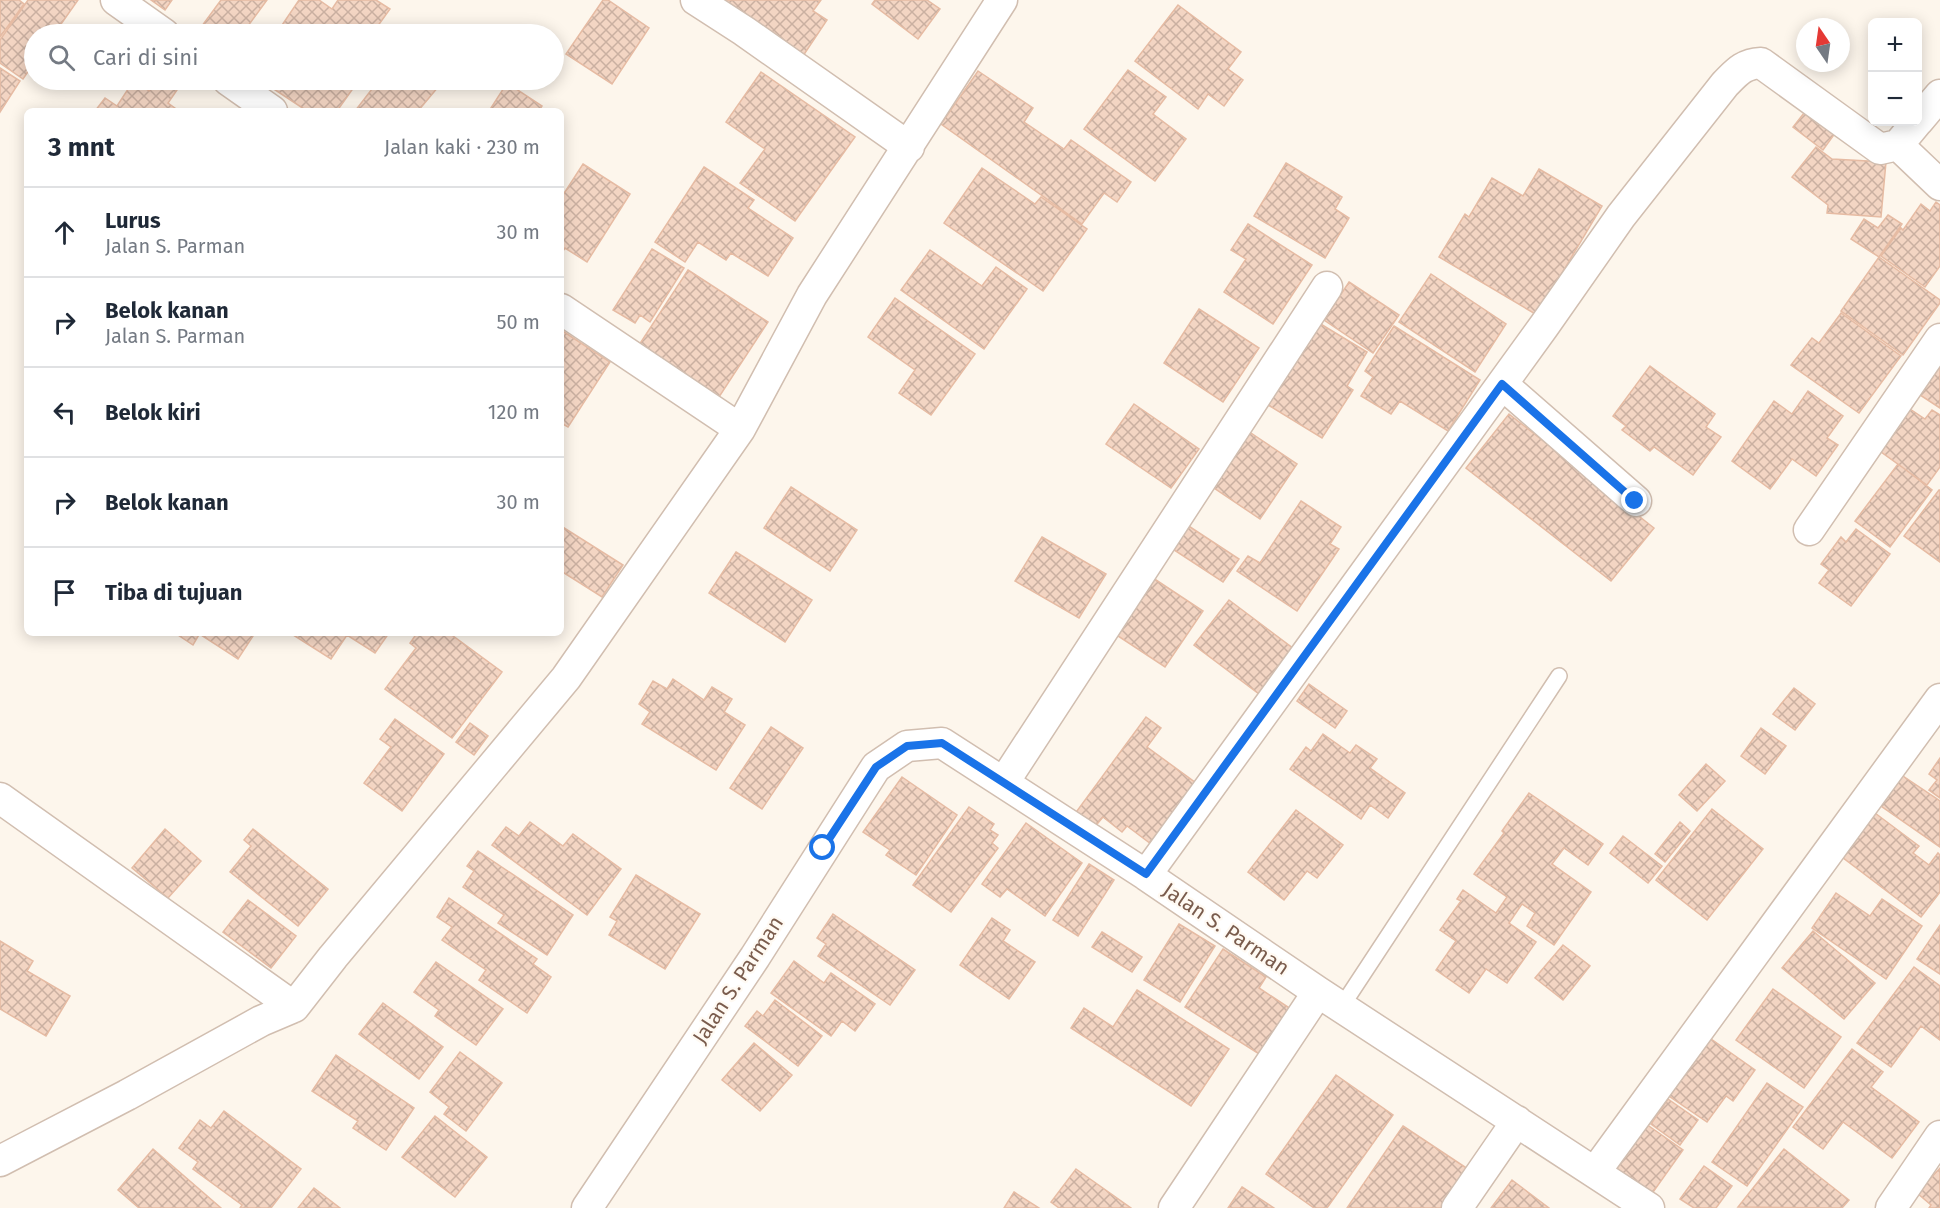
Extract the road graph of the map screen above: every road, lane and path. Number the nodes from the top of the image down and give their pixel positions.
1 (116, 0) edge
2 (696, 0) edge
3 (1002, 0) edge
4 (150, 24) edge
5 (242, 90) edge
6 (1940, 95) edge
7 (268, 108) edge
8 (1922, 115) edge
9 (1913, 126) edge
10 (1898, 144) junction
11 (909, 147) junction
12 (1940, 184) edge
13 (1327, 287) dead end
14 (564, 311) edge
15 (1940, 339) edge
16 (1502, 384) junction
17 (740, 429) junction
18 (1635, 501) dead end
19 (1809, 530) dead end
20 (1559, 676) dead end
21 (1940, 699) edge
22 (1004, 782) junction
23 (0, 798) edge
24 (1146, 874) junction
25 (1330, 999) junction
26 (294, 1007) junction
27 (1517, 1121) junction
28 (1940, 1136) edge
29 (0, 1161) edge
30 (1594, 1172) junction
31 (587, 1208) edge
32 (1174, 1208) edge
33 (1457, 1208) edge
34 (1649, 1208) edge
35 (1891, 1208) edge

1 - 4 street
2 - 11 street
3 - 11 street
5 - 7 street
6 - 8 street
9 - 10 street
10 - 12 street
10 - 16 street
11 - 17 street
13 - 22 street
14 - 17 street
15 - 19 street
16 - 18 street
16 - 24 street
17 - 26 street
20 - 25 lane
21 - 30 street
22 - 24 street, Jalan S. Parman
22 - 31 street, Jalan S. Parman
23 - 26 street
24 - 25 street, Jalan S. Parman
25 - 27 street, Jalan S. Parman
25 - 32 street
26 - 29 street
27 - 30 street, Jalan S. Parman
27 - 33 street
28 - 35 street
30 - 34 street, Jalan S. Parman

